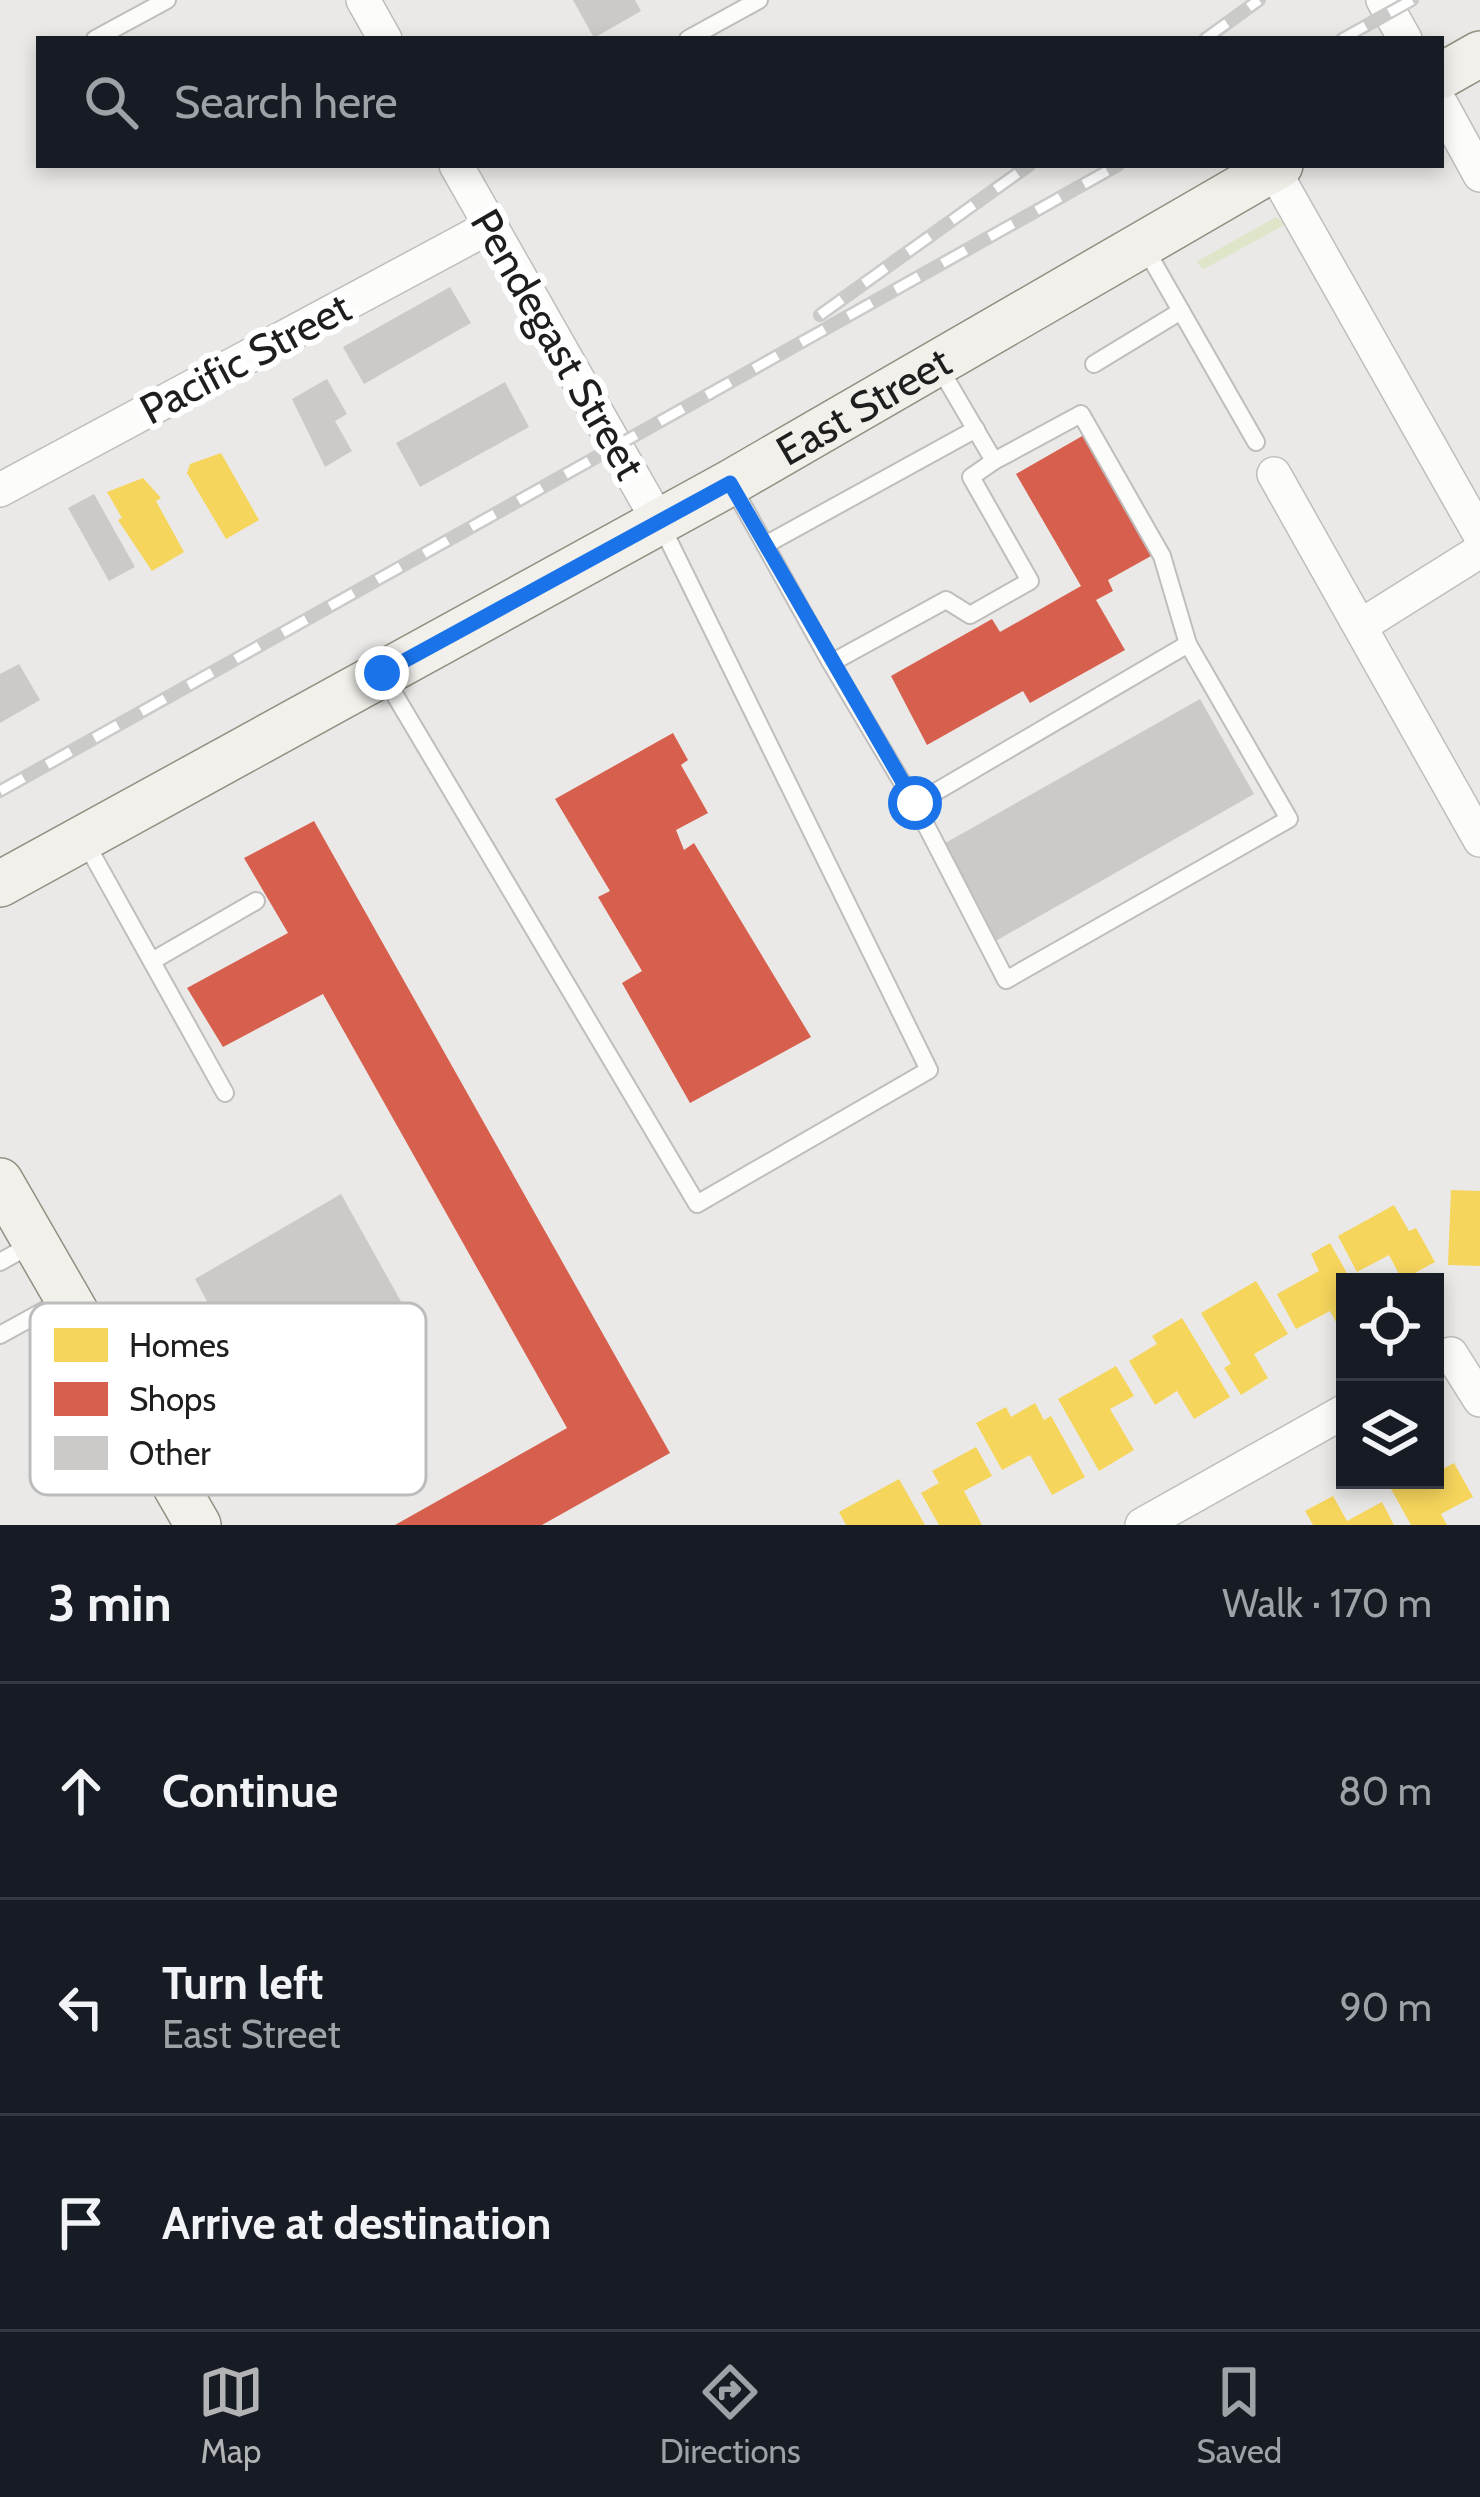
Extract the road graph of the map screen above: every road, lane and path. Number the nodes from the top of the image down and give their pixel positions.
1 (167, 0) edge
2 (362, 0) edge
3 (759, 0) edge
4 (1383, 0) edge
5 (101, 36) edge
6 (383, 36) edge
7 (693, 36) edge
8 (1403, 36) edge
9 (1480, 54) edge
10 (1444, 74) edge
11 (1444, 109) edge
12 (459, 168) edge
13 (1274, 168) edge
14 (1277, 168) edge
15 (1480, 175) edge
16 (490, 226) junction
17 (1141, 242) junction
18 (1181, 310) junction
19 (936, 361) junction
20 (1094, 364) dead end
21 (976, 429) junction
22 (1256, 442) dead end
23 (994, 461) junction
24 (1274, 474) dead end
25 (730, 483) junction
26 (0, 490) edge
27 (659, 522) junction
28 (1480, 535) edge
29 (765, 545) junction
30 (1480, 551) edge
31 (1362, 626) junction
32 (1188, 644) junction
33 (831, 663) junction
34 (382, 673) junction
35 (915, 803) junction
36 (83, 837) junction
37 (1480, 841) edge
38 (0, 884) edge
39 (256, 901) dead end
40 (152, 961) junction
41 (225, 1094) dead end
42 (0, 1180) edge
43 (18, 1252) edge
44 (68, 1298) junction
45 (59, 1303) edge
46 (71, 1303) edge
47 (30, 1319) edge
48 (0, 1335) edge
49 (1444, 1358) edge
50 (1480, 1400) edge
51 (1336, 1416) edge
52 (182, 1495) edge
53 (199, 1525) edge
54 (1142, 1525) edge

1 - 5 lane
2 - 6 street
3 - 7 lane
4 - 8 street
9 - 10 main road
11 - 15 street
12 - 16 street, Pendegast Street
13 - 17 main road, East Street
14 - 28 street
16 - 26 street, Pacific Street
16 - 27 street, Pendegast Street
17 - 18 lane
17 - 19 main road, East Street
18 - 20 lane
18 - 22 lane
19 - 21 lane
19 - 25 main road, East Street
21 - 23 lane
21 - 29 lane
23 - 32 lane
23 - 33 lane
24 - 31 street
25 - 27 main road, East Street
25 - 29 lane
27 - 34 main road, East Street
27 - 34 lane
29 - 33 lane
30 - 31 street
31 - 37 street
32 - 35 lane
32 - 35 lane
33 - 35 lane
34 - 36 main road, East Street
36 - 38 main road, East Street
36 - 40 lane
39 - 40 lane
40 - 41 lane
42 - 43 main road
43 - 44 main road
44 - 45 lane
44 - 46 main road
47 - 48 lane
49 - 50 street
51 - 54 street
52 - 53 main road

